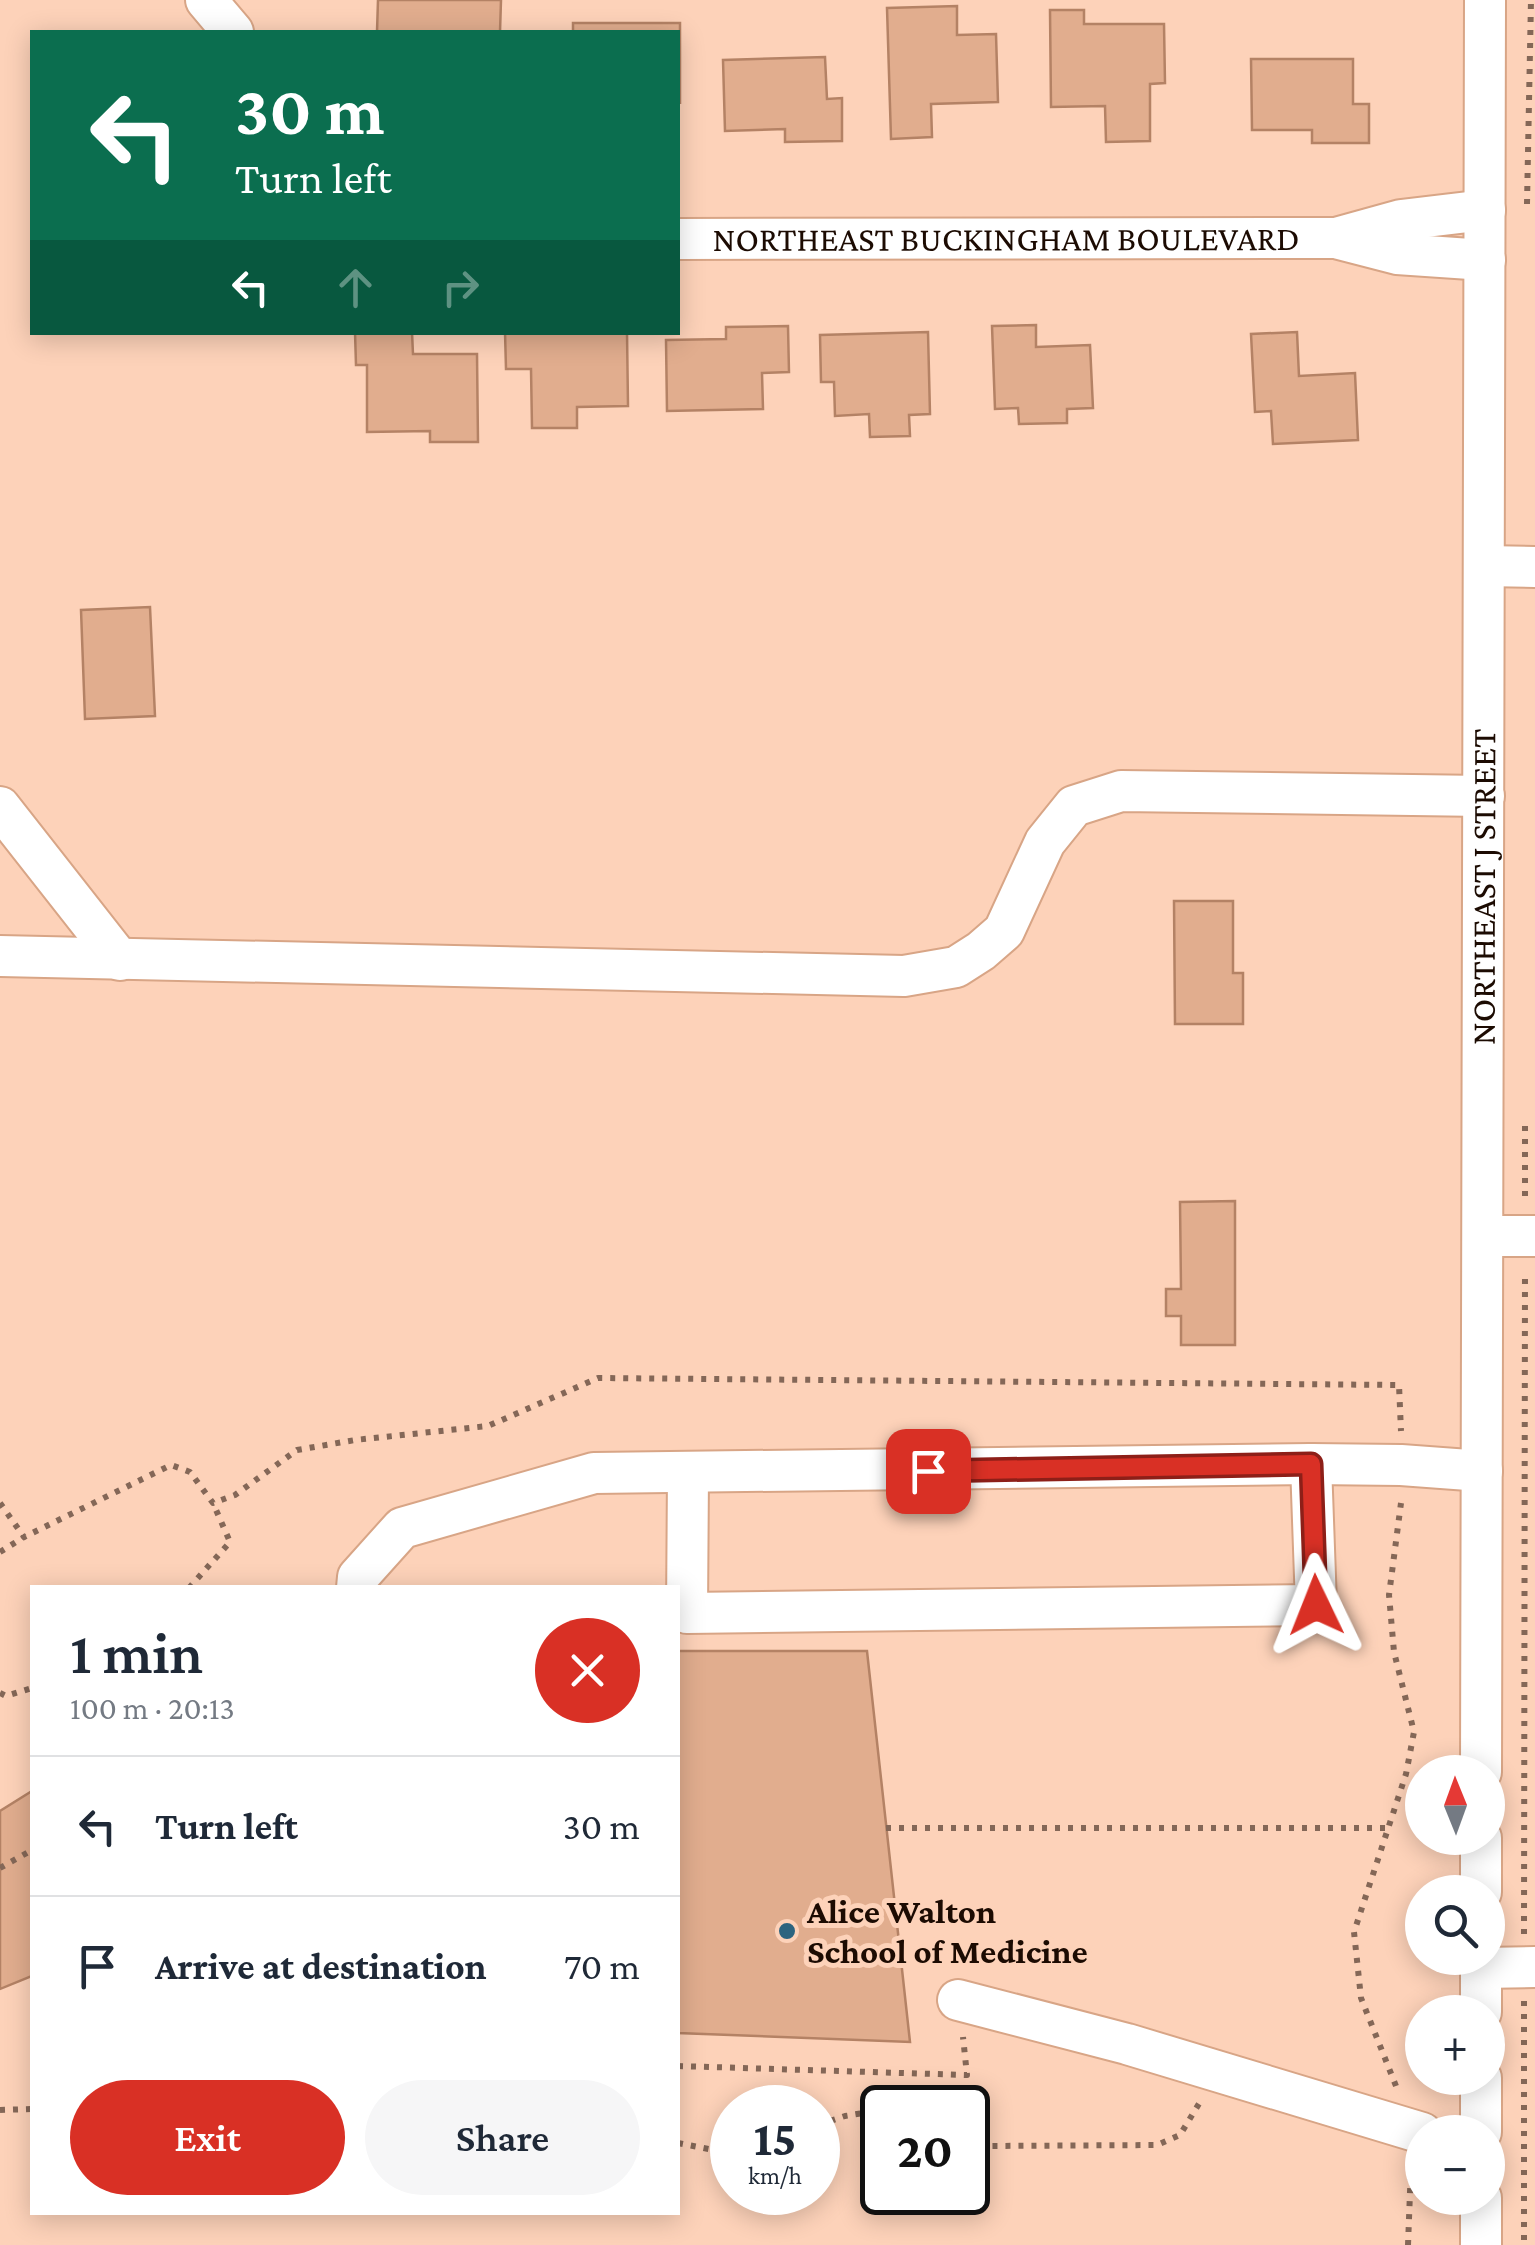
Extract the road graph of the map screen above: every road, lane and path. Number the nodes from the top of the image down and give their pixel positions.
1 (206, 0) edge
2 (1485, 0) edge
3 (231, 30) edge
4 (1485, 210) junction
5 (1336, 238) junction
6 (680, 240) edge
7 (1485, 260) junction
8 (1484, 566) junction
9 (1535, 567) edge
10 (1484, 796) junction
11 (0, 807) edge
12 (0, 956) edge
13 (120, 960) junction
14 (1483, 1236) junction
15 (1535, 1236) edge
16 (1401, 1438) dead end
17 (1311, 1464) junction
18 (1482, 1471) junction
19 (688, 1473) junction
20 (1402, 1502) dead end
21 (0, 1503) edge
22 (213, 1503) junction
23 (24, 1537) junction
24 (0, 1552) edge
25 (193, 1585) edge
26 (357, 1585) edge
27 (30, 1689) edge
28 (0, 1692) edge
29 (1482, 1755) edge
30 (886, 1828) dead end
31 (1387, 1828) junction
32 (30, 1851) edge
33 (0, 1868) edge
34 (1505, 1965) edge
35 (1535, 1967) edge
36 (958, 2000) joint
37 (680, 2066) edge
38 (1219, 2072) junction
39 (1402, 2098) dead end
40 (30, 2109) edge
41 (0, 2110) edge
42 (1405, 2141) edge
43 (680, 2143) edge
44 (990, 2146) edge
45 (710, 2149) edge
46 (1411, 2215) edge
47 (1481, 2215) edge
48 (1408, 2245) edge
49 (1481, 2245) edge

1 - 3 street
2 - 4 street, NORTHEAST J STREET
4 - 5 street, NORTHEAST BUCKINGHAM BOULEVARD
4 - 7 street, NORTHEAST J STREET
5 - 6 street, NORTHEAST BUCKINGHAM BOULEVARD
5 - 7 street, NORTHEAST BUCKINGHAM BOULEVARD
7 - 8 street, NORTHEAST J STREET
8 - 9 street
8 - 10 street, NORTHEAST J STREET
10 - 13 street
10 - 14 street, NORTHEAST J STREET
11 - 13 street
12 - 13 street
14 - 15 street
14 - 18 street, NORTHEAST J STREET
16 - 22 path
17 - 18 street
17 - 19 street
17 - 19 street
18 - 29 street, NORTHEAST J STREET
19 - 26 street
20 - 31 path
21 - 23 path
22 - 23 path
22 - 25 path
23 - 24 path
27 - 28 path
30 - 31 path
31 - 39 path
32 - 33 path
34 - 35 street
36 - 37 path
36 - 38 street
38 - 42 street
38 - 44 path
40 - 41 path
43 - 45 path
46 - 48 path
47 - 49 street

